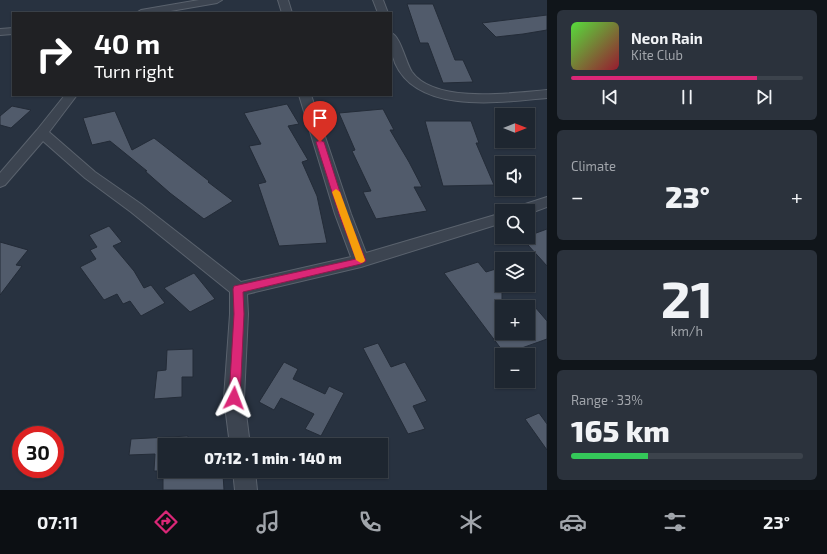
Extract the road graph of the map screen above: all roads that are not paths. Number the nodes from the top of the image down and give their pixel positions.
1 (217, 0) edge
2 (283, 0) edge
3 (378, 0) edge
4 (148, 12) edge
5 (287, 12) edge
6 (382, 12) edge
7 (12, 31) edge
8 (0, 32) edge
9 (392, 42) edge
10 (395, 61) edge
11 (547, 94) edge
12 (70, 96) edge
13 (305, 96) edge
14 (42, 133) junction
15 (0, 182) edge
16 (547, 202) edge
17 (535, 206) edge
18 (495, 220) edge
19 (361, 261) junction
20 (238, 289) junction
21 (239, 438) edge
22 (245, 478) edge
23 (246, 490) edge

1 - 4 street
2 - 5 street
3 - 6 street
7 - 8 street
9 - 10 street
10 - 11 street
12 - 14 street
13 - 19 street
14 - 15 street
14 - 20 street
16 - 17 street
18 - 19 street
19 - 20 street
20 - 21 street
22 - 23 street

